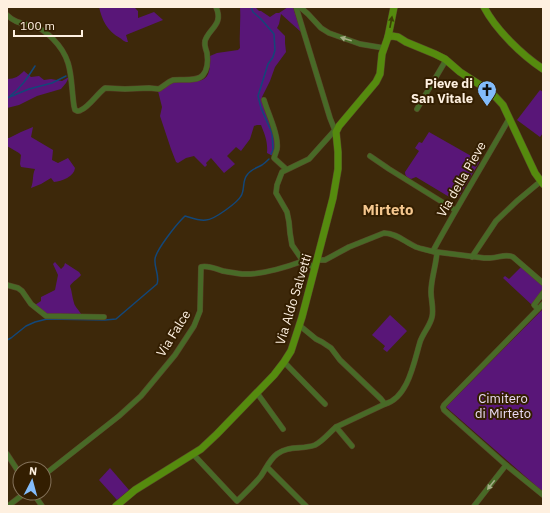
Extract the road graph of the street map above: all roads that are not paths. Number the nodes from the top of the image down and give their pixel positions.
1 (216, 7) edge
2 (296, 7) edge
3 (300, 7) edge
4 (394, 7) edge
5 (484, 7) edge
6 (7, 15) edge
7 (388, 37) junction
8 (384, 48) junction
9 (446, 60) junction
10 (543, 69) edge
11 (264, 100) dead end
12 (417, 109) dead end
13 (509, 119) junction
14 (335, 131) junction
15 (370, 156) dead end
16 (286, 170) junction
17 (542, 182) edge
18 (455, 210) junction
19 (435, 252) junction
20 (472, 257) junction
21 (317, 260) junction
22 (303, 261) junction
23 (315, 268) junction
24 (543, 283) edge
25 (7, 285) edge
26 (543, 293) edge
27 (543, 304) edge
28 (538, 309) junction
29 (104, 318) dead end
30 (299, 325) junction
31 (284, 362) junction
32 (257, 393) junction
33 (325, 404) dead end
34 (385, 404) junction
35 (336, 427) junction
36 (283, 429) dead end
37 (352, 446) dead end
38 (193, 454) junction
39 (506, 465) junction
40 (267, 467) junction
41 (52, 469) edge
42 (543, 495) edge
43 (116, 506) edge
44 (306, 506) edge
45 (474, 506) edge

1 - 6 street
2 - 14 street
8 -> 3 street
7 -> 4 street
5 - 10 street
7 - 8 street
7 - 9 street
8 - 14 street
9 - 12 street
9 - 13 street
11 - 16 street
13 - 17 street
13 - 18 street, Via della Pieve
14 - 16 street
14 - 21 street, Via Aldo Salvetti
15 - 18 street
16 - 22 street
17 - 20 street
18 - 19 street, Via della Pieve
19 - 20 street
19 - 21 street
19 - 34 street
20 - 24 street
21 - 23 street, Via Aldo Salvetti
22 - 23 street
22 - 41 street, Via Falce
23 - 30 street, Via Aldo Salvetti
25 - 29 street
26 - 28 street
27 - 28 street
28 - 39 street
30 - 31 street, Via Aldo Salvetti
30 - 34 street
31 - 32 street, Via Aldo Salvetti
31 - 33 street
32 - 36 street
32 - 38 street, Via Aldo Salvetti
34 - 35 street
35 - 37 street
35 - 40 street
38 - 40 street
38 - 43 street, Via Aldo Salvetti
39 - 42 street
39 -> 45 street
40 - 44 street

